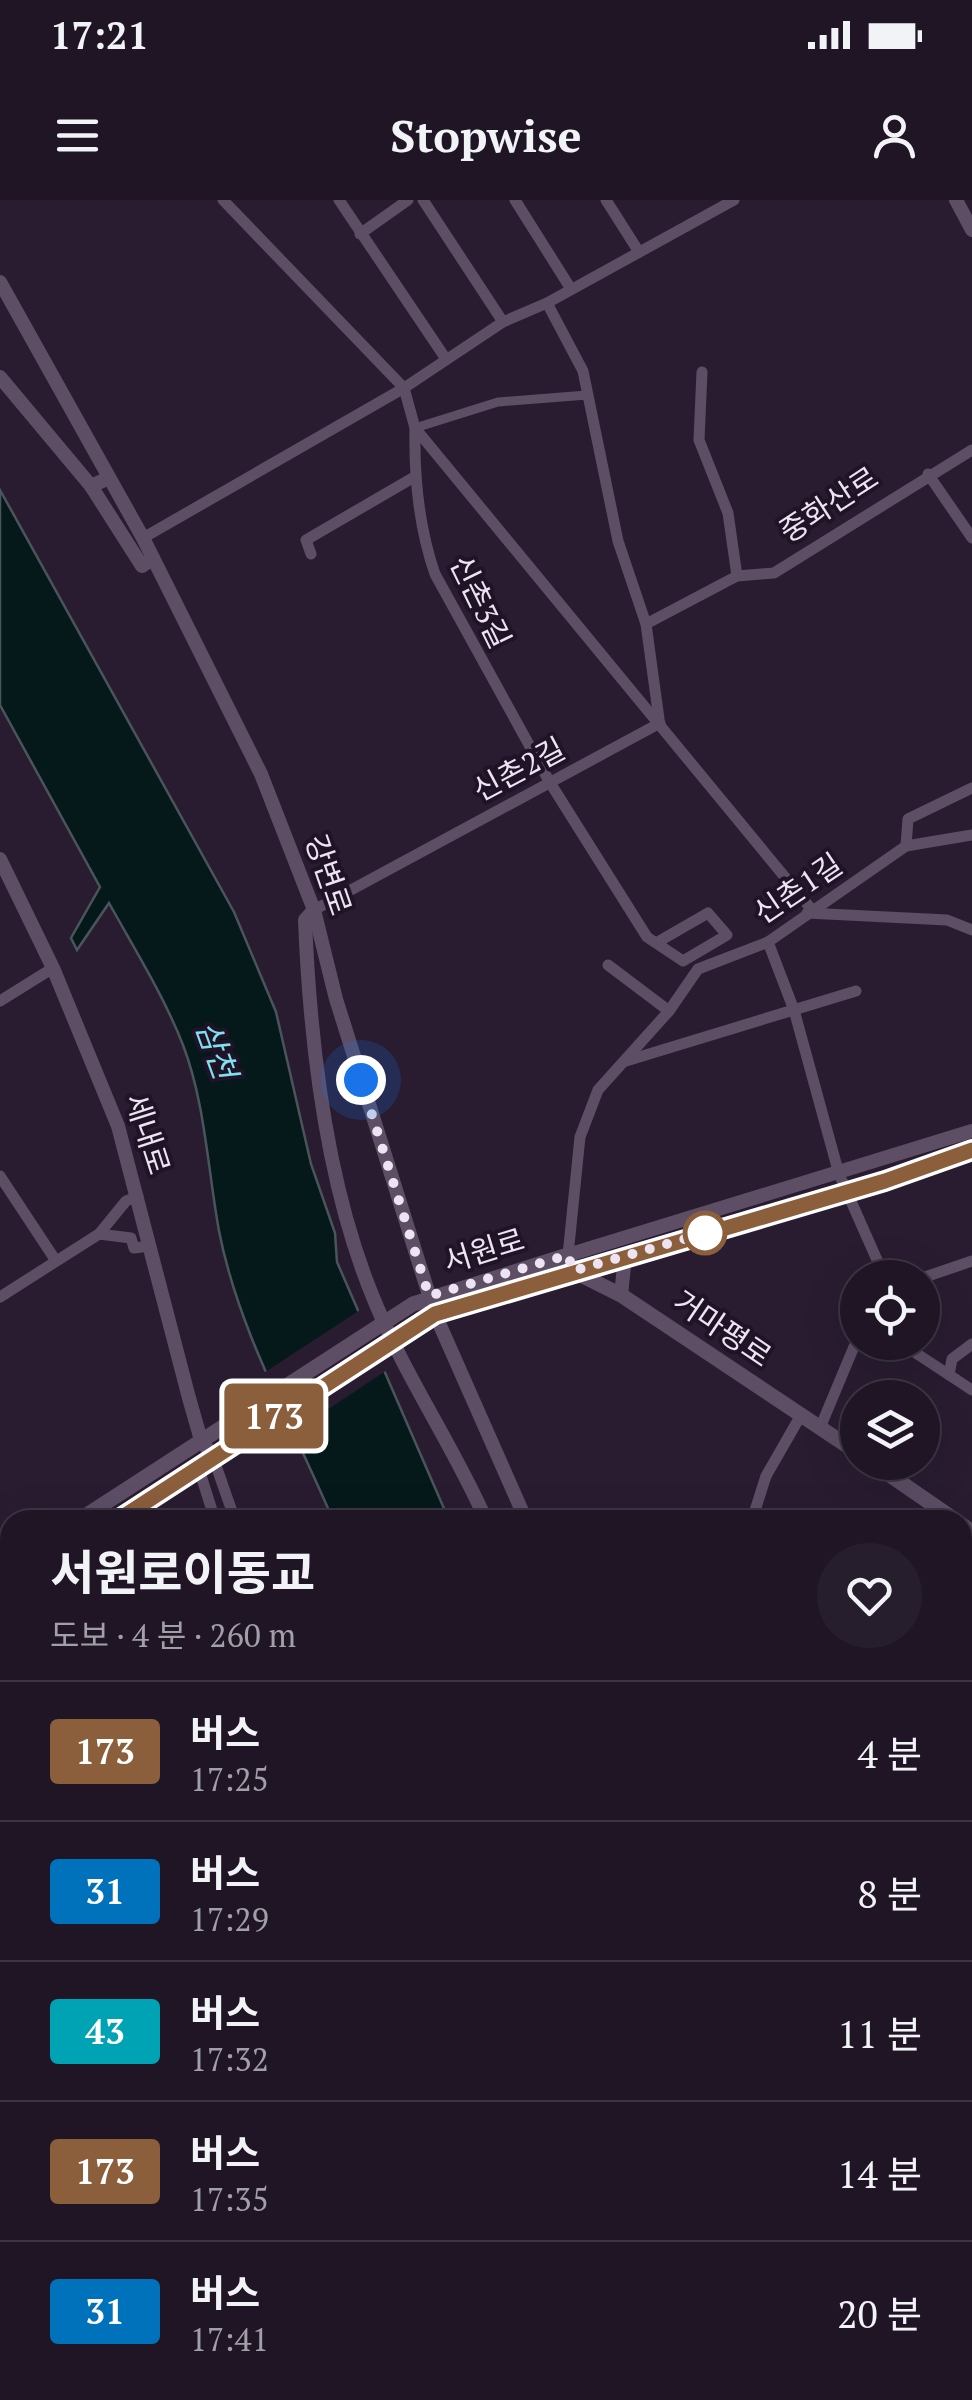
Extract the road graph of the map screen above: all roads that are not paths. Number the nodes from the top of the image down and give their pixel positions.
1 (223, 200) edge
2 (339, 200) edge
3 (408, 200) edge
4 (423, 200) edge
5 (514, 200) edge
6 (606, 200) edge
7 (700, 200) edge
8 (734, 200) edge
9 (962, 202) edge
10 (709, 214) junction
11 (972, 230) edge
12 (360, 234) junction
13 (638, 252) junction
14 (0, 282) edge
15 (571, 289) junction
16 (547, 303) junction
17 (503, 322) junction
18 (446, 360) junction
19 (702, 372) dead end
20 (0, 377) edge
21 (404, 388) junction
22 (588, 395) junction
23 (415, 428) junction
24 (972, 450) edge
25 (928, 474) junction
26 (416, 476) junction
27 (110, 478) junction
28 (91, 486) junction
29 (143, 538) junction
30 (972, 538) edge
31 (311, 554) dead end
32 (153, 558) junction
33 (737, 576) junction
34 (646, 624) junction
35 (660, 723) junction
36 (550, 781) junction
37 (972, 788) edge
38 (972, 834) edge
39 (906, 846) junction
40 (0, 859) edge
41 (314, 910) junction
42 (809, 912) junction
43 (972, 930) edge
44 (727, 935) junction
45 (768, 942) junction
46 (656, 943) junction
47 (746, 949) junction
48 (608, 964) dead end
49 (53, 968) junction
50 (856, 991) dead end
51 (0, 1001) edge
52 (794, 1010) junction
53 (669, 1011) junction
54 (623, 1062) junction
55 (972, 1131) edge
56 (972, 1150) edge
57 (839, 1174) junction
58 (0, 1176) edge
59 (848, 1192) junction
60 (138, 1196) junction
61 (98, 1234) junction
62 (150, 1246) junction
63 (626, 1256) junction
64 (877, 1260) edge
65 (56, 1261) junction
66 (972, 1261) edge
67 (570, 1263) junction
68 (940, 1272) edge
69 (621, 1295) junction
70 (0, 1296) edge
71 (429, 1296) junction
72 (435, 1314) junction
73 (972, 1344) edge
74 (845, 1360) edge
75 (926, 1360) edge
76 (949, 1375) junction
77 (972, 1390) edge
78 (801, 1415) junction
79 (820, 1428) junction
80 (201, 1440) junction
81 (840, 1441) edge
82 (206, 1461) junction
83 (898, 1480) edge
84 (93, 1510) edge
85 (133, 1510) edge
86 (214, 1510) edge
87 (230, 1510) edge
88 (481, 1510) edge
89 (522, 1510) edge
90 (755, 1510) edge
91 (941, 1510) edge

1 - 21 street, 신촌3길
2 - 12 street
3 - 12 street
4 - 17 street
5 - 15 street
6 - 13 street
7 - 10 street
8 - 10 street
9 - 11 street
10 - 13 street
12 - 18 street
13 - 15 street
14 - 27 street, 강변로
15 - 16 street
16 - 17 street
16 - 22 street
17 - 18 street
18 - 21 street
19 - 33 street, 중화산로
20 - 28 street
21 - 23 street, 신촌3길
21 - 29 street
22 - 23 street
22 - 34 street
23 - 26 street, 신촌3길
23 - 35 street, 신촌3길
24 - 25 street, 중화산로
25 - 30 street
25 - 33 street, 중화산로
26 - 31 street
26 - 36 street, 신촌3길
27 - 28 street
27 - 29 street, 강변로
28 - 32 street
29 - 32 street, 강변로
32 - 41 street, 강변로
33 - 34 street
34 - 35 street
35 - 36 street, 신촌2길
35 - 42 street, 신촌3길
36 - 41 street, 신촌2길
36 - 46 street, 신촌3길
37 - 39 street
38 - 39 street, 신촌1길
39 - 42 street, 신촌1길
40 - 49 street, 세내로
41 - 71 street, 강변로
41 - 88 street
42 - 43 street
42 - 45 street, 신촌1길
44 - 46 street
44 - 46 street
44 - 47 street
45 - 47 street, 신촌1길
45 - 52 street
47 - 53 street, 신촌1길
48 - 53 street
49 - 51 street
49 - 60 street, 세내로
50 - 52 street
52 - 54 street
52 - 57 street
53 - 54 street, 신촌1길
54 - 67 street, 신촌1길
55 - 57 street, 서원로
56 - 59 street, 서원로
57 - 59 street
57 - 67 street, 서원로
58 - 65 street
59 - 63 street, 서원로
59 - 64 street
60 - 61 street
60 - 62 street, 세내로
61 - 62 street
61 - 65 street
62 - 80 street, 세내로
63 - 67 street, 서원로
63 - 69 street
65 - 70 street
66 - 68 street
67 - 69 main road, 거마평로
67 - 71 main road, 서원로
67 - 72 main road, 서원로
69 - 78 main road, 거마평로
71 - 72 street, 강변로
71 - 80 main road, 서원로
72 - 82 main road, 서원로
72 - 89 street, 강변로
73 - 76 street
74 - 79 street
75 - 76 street
76 - 77 street
78 - 79 main road, 거마평로
78 - 90 street
79 - 81 main road, 거마평로
80 - 82 street, 세내로
80 - 84 main road, 서원로
82 - 85 main road, 서원로
82 - 86 street, 세내로
82 - 87 street, 세내로
83 - 91 main road

